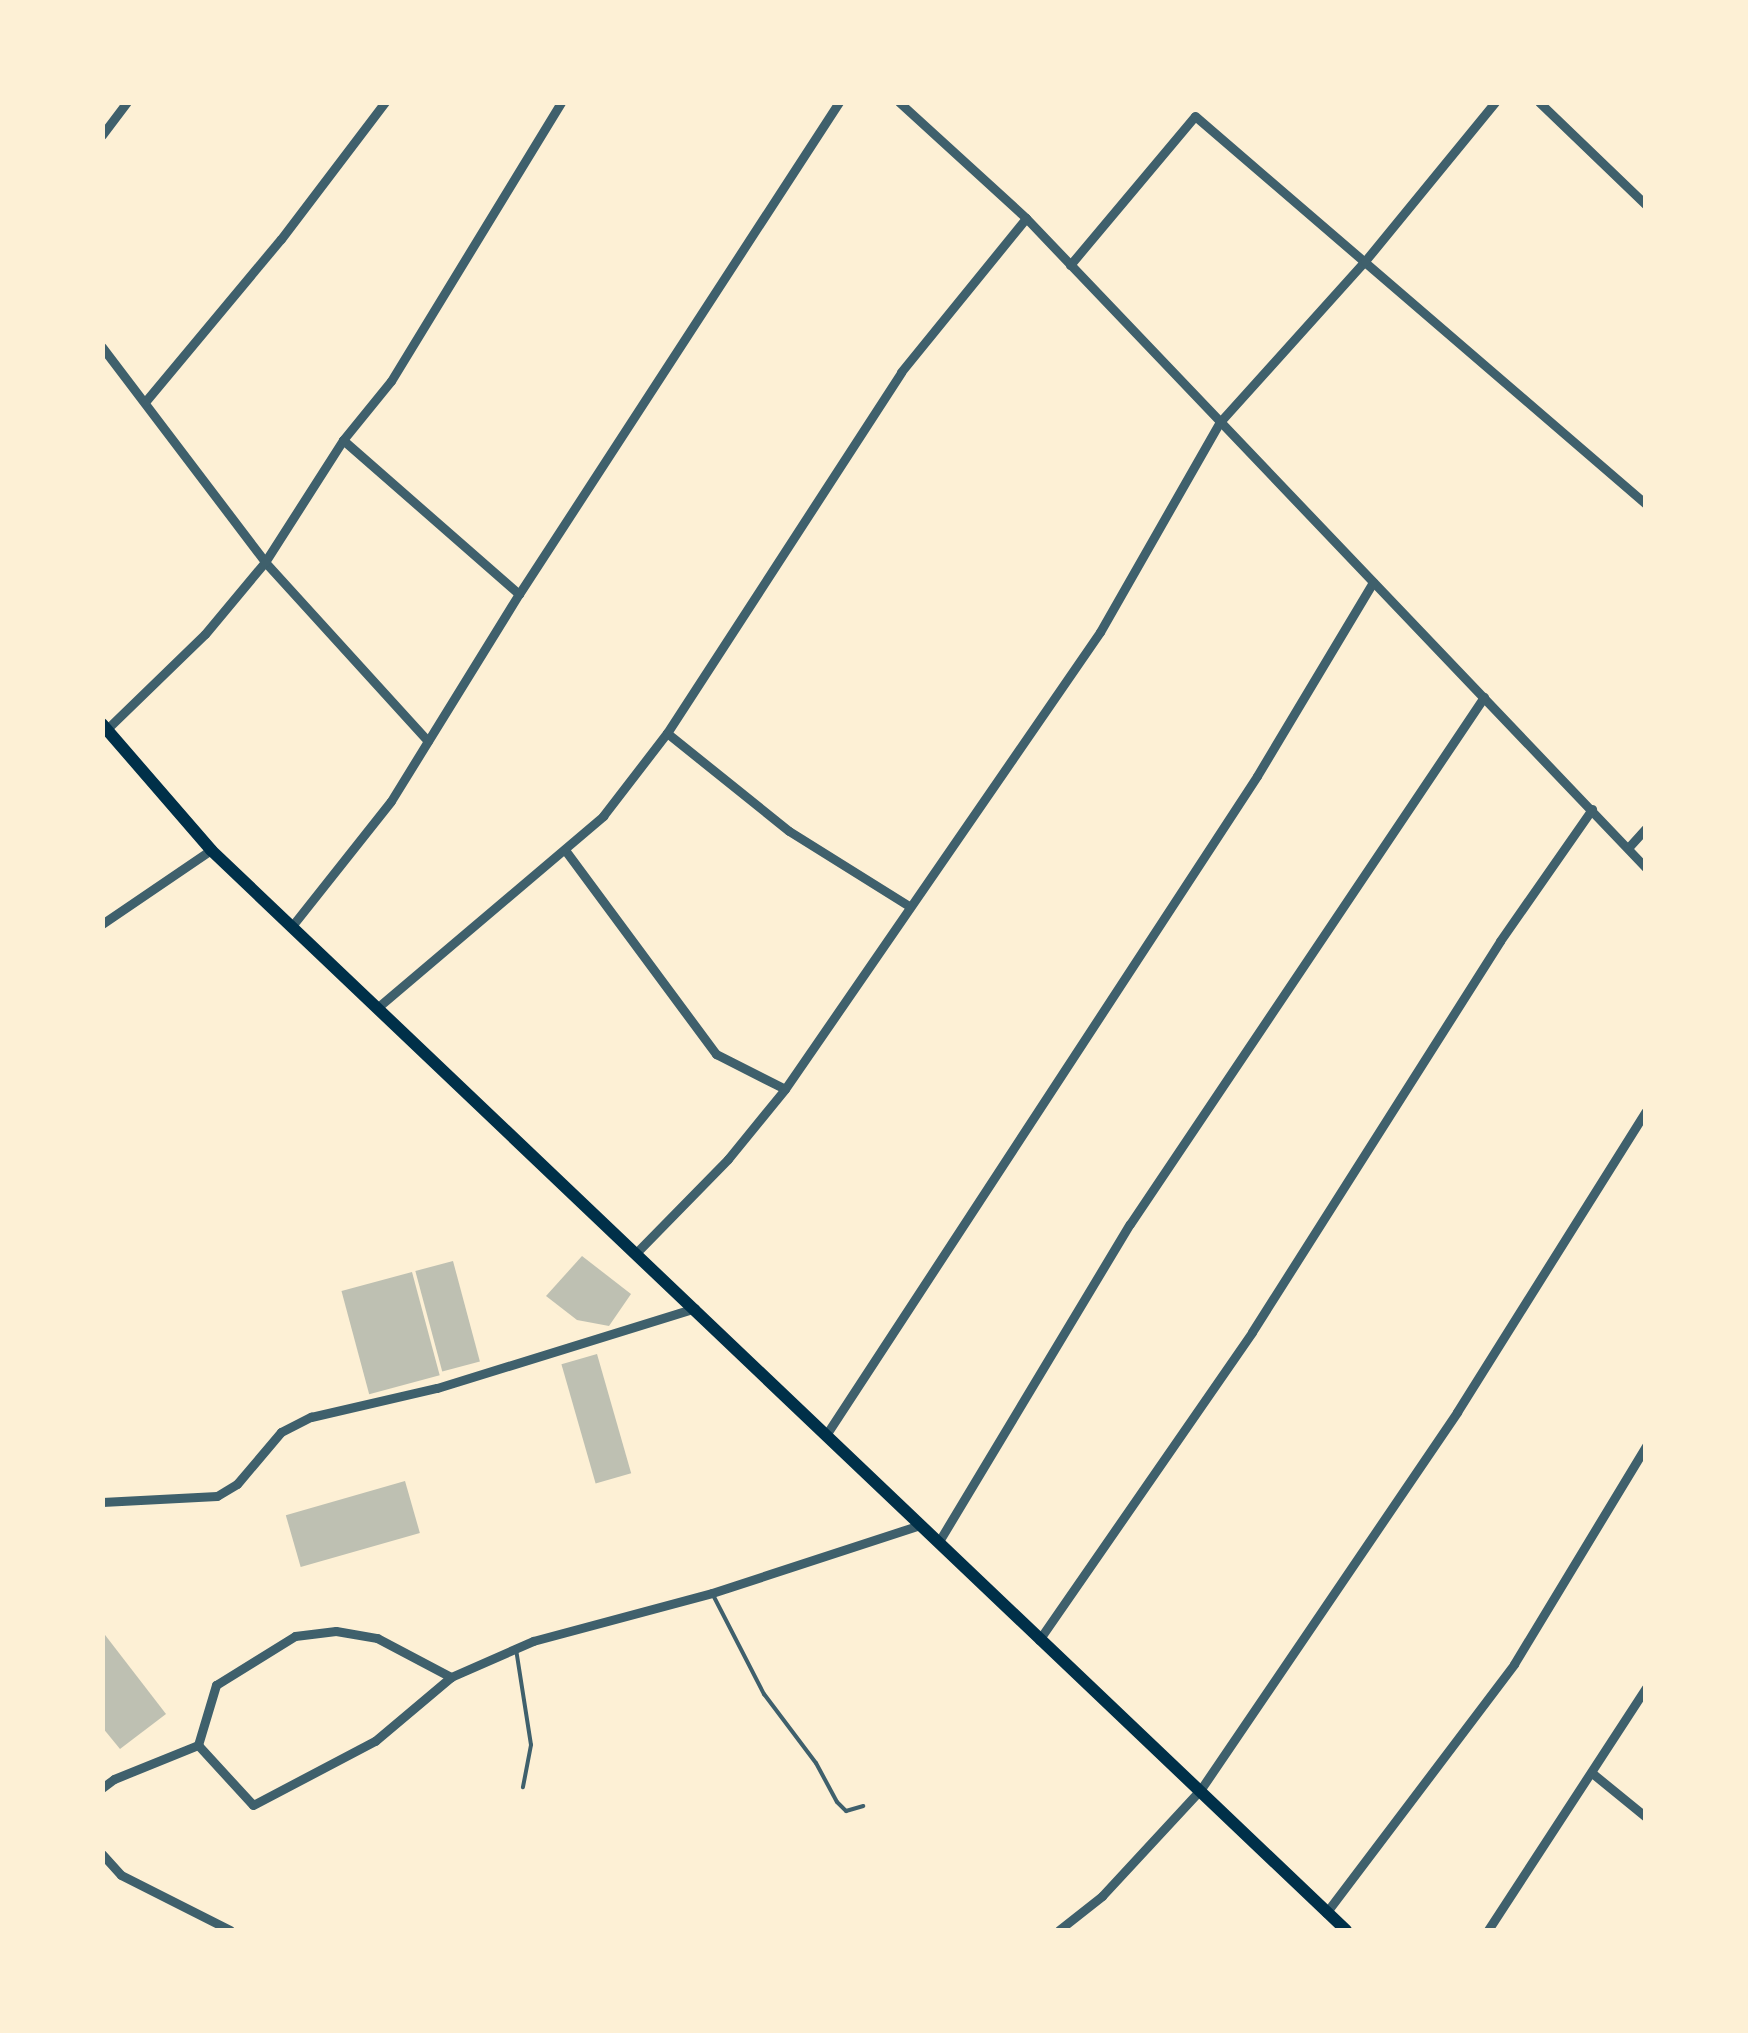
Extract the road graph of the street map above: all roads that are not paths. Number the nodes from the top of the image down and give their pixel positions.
1 (127, 102) edge
2 (385, 102) edge
3 (561, 102) edge
4 (840, 102) edge
5 (899, 102) edge
6 (1495, 102) edge
7 (1539, 102) edge
8 (102, 135) edge
9 (1641, 193) edge
10 (1646, 205) edge
11 (1026, 218) junction
12 (1365, 260) junction
13 (1070, 265) junction
14 (102, 348) edge
15 (145, 402) junction
16 (1219, 423) junction
17 (344, 440) junction
18 (1646, 504) edge
19 (265, 562) junction
20 (1373, 582) junction
21 (519, 594) junction
22 (1484, 696) junction
23 (104, 726) edge
24 (667, 733) junction
25 (428, 741) junction
26 (1592, 809) junction
27 (1646, 828) edge
28 (1628, 848) junction
29 (212, 850) junction
30 (565, 850) junction
31 (1646, 868) edge
32 (909, 906) junction
33 (102, 924) edge
34 (292, 926) junction
35 (377, 1008) junction
36 (785, 1089) junction
37 (1646, 1111) edge
38 (637, 1252) junction
39 (694, 1308) junction
40 (826, 1435) junction
41 (1646, 1446) edge
42 (102, 1502) edge
43 (920, 1526) junction
44 (938, 1543) junction
45 (712, 1593) junction
46 (1039, 1640) junction
47 (516, 1649) junction
48 (451, 1677) junction
49 (1646, 1688) edge
50 (198, 1745) junction
51 (1592, 1773) junction
52 (523, 1787) dead end
53 (102, 1788) edge
54 (1201, 1788) junction
55 (863, 1806) dead end
56 (1646, 1816) edge
57 (102, 1854) edge
58 (1326, 1913) junction
59 (230, 1930) edge
60 (1060, 1930) edge
61 (1346, 1930) edge
62 (1488, 1930) edge

1 - 8 street
2 - 15 street
3 - 17 street
4 - 21 street
5 - 11 street
6 - 12 street
7 - 9 street
9 - 10 street
11 - 13 street
11 - 24 street
12 - 13 street
12 - 16 street
12 - 18 street
13 - 16 street
14 - 15 street
15 - 19 street
16 - 20 street
16 - 32 street
17 - 19 street
17 - 21 street
19 - 23 street
19 - 25 street
20 - 22 street
20 - 40 street
21 - 25 street
22 - 26 street
22 - 44 street
23 - 29 main road
24 - 30 street
24 - 32 street
25 - 34 street
26 - 28 street
26 - 46 street
27 - 28 street
28 - 31 street
29 - 33 street
29 - 34 main road
30 - 35 street
30 - 36 street
32 - 36 street
34 - 35 main road
35 - 38 main road
36 - 38 street
37 - 54 street
38 - 39 main road
39 - 40 main road
39 - 42 street
40 - 43 main road
41 - 58 street
43 - 44 main road
43 - 45 street
44 - 46 main road
45 - 47 street
45 - 55 lane
46 - 54 main road
47 - 48 street
47 - 52 lane
48 - 50 street
48 - 50 street
49 - 51 street
50 - 53 street
51 - 56 street
51 - 62 street
54 - 58 main road
54 - 60 street
57 - 59 street
58 - 61 main road

